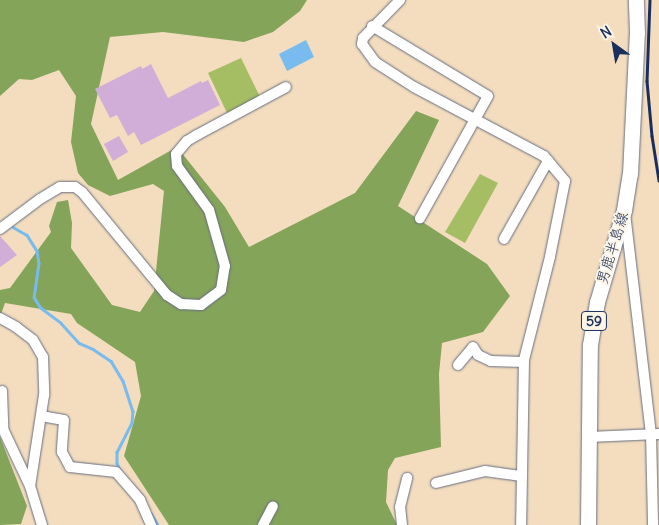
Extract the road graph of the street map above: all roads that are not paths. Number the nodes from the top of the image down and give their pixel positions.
1 (400, 0) edge
2 (636, 0) edge
3 (372, 26) junction
4 (286, 87) dead end
5 (476, 121) junction
6 (548, 161) junction
7 (624, 210) junction
8 (420, 218) dead end
9 (0, 228) edge
10 (504, 239) dead end
11 (0, 318) edge
12 (524, 362) junction
13 (458, 365) dead end
14 (2, 391) dead end
15 (41, 416) junction
16 (655, 434) edge
17 (588, 437) junction
18 (522, 476) junction
19 (407, 478) dead end
20 (436, 483) dead end
21 (30, 486) junction
22 (273, 506) dead end
23 (42, 525) edge
24 (151, 525) edge
25 (263, 525) edge
26 (402, 525) edge
27 (521, 525) edge
28 (588, 525) edge
29 (653, 525) edge

1 - 3 street
2 - 7 main road, 男鹿半島線 / 59
3 - 5 street
3 - 5 street
4 - 9 street
5 - 6 street
5 - 8 street
6 - 10 street
6 - 12 street
7 - 16 street
7 - 17 main road, 男鹿半島線 / 59
11 - 15 street
12 - 13 street
12 - 18 street
14 - 21 street
15 - 21 street
15 - 24 street
16 - 17 street
16 - 29 street
17 - 28 main road, 男鹿半島線 / 59
18 - 20 street
18 - 27 street
19 - 26 street
21 - 23 street
22 - 25 street

